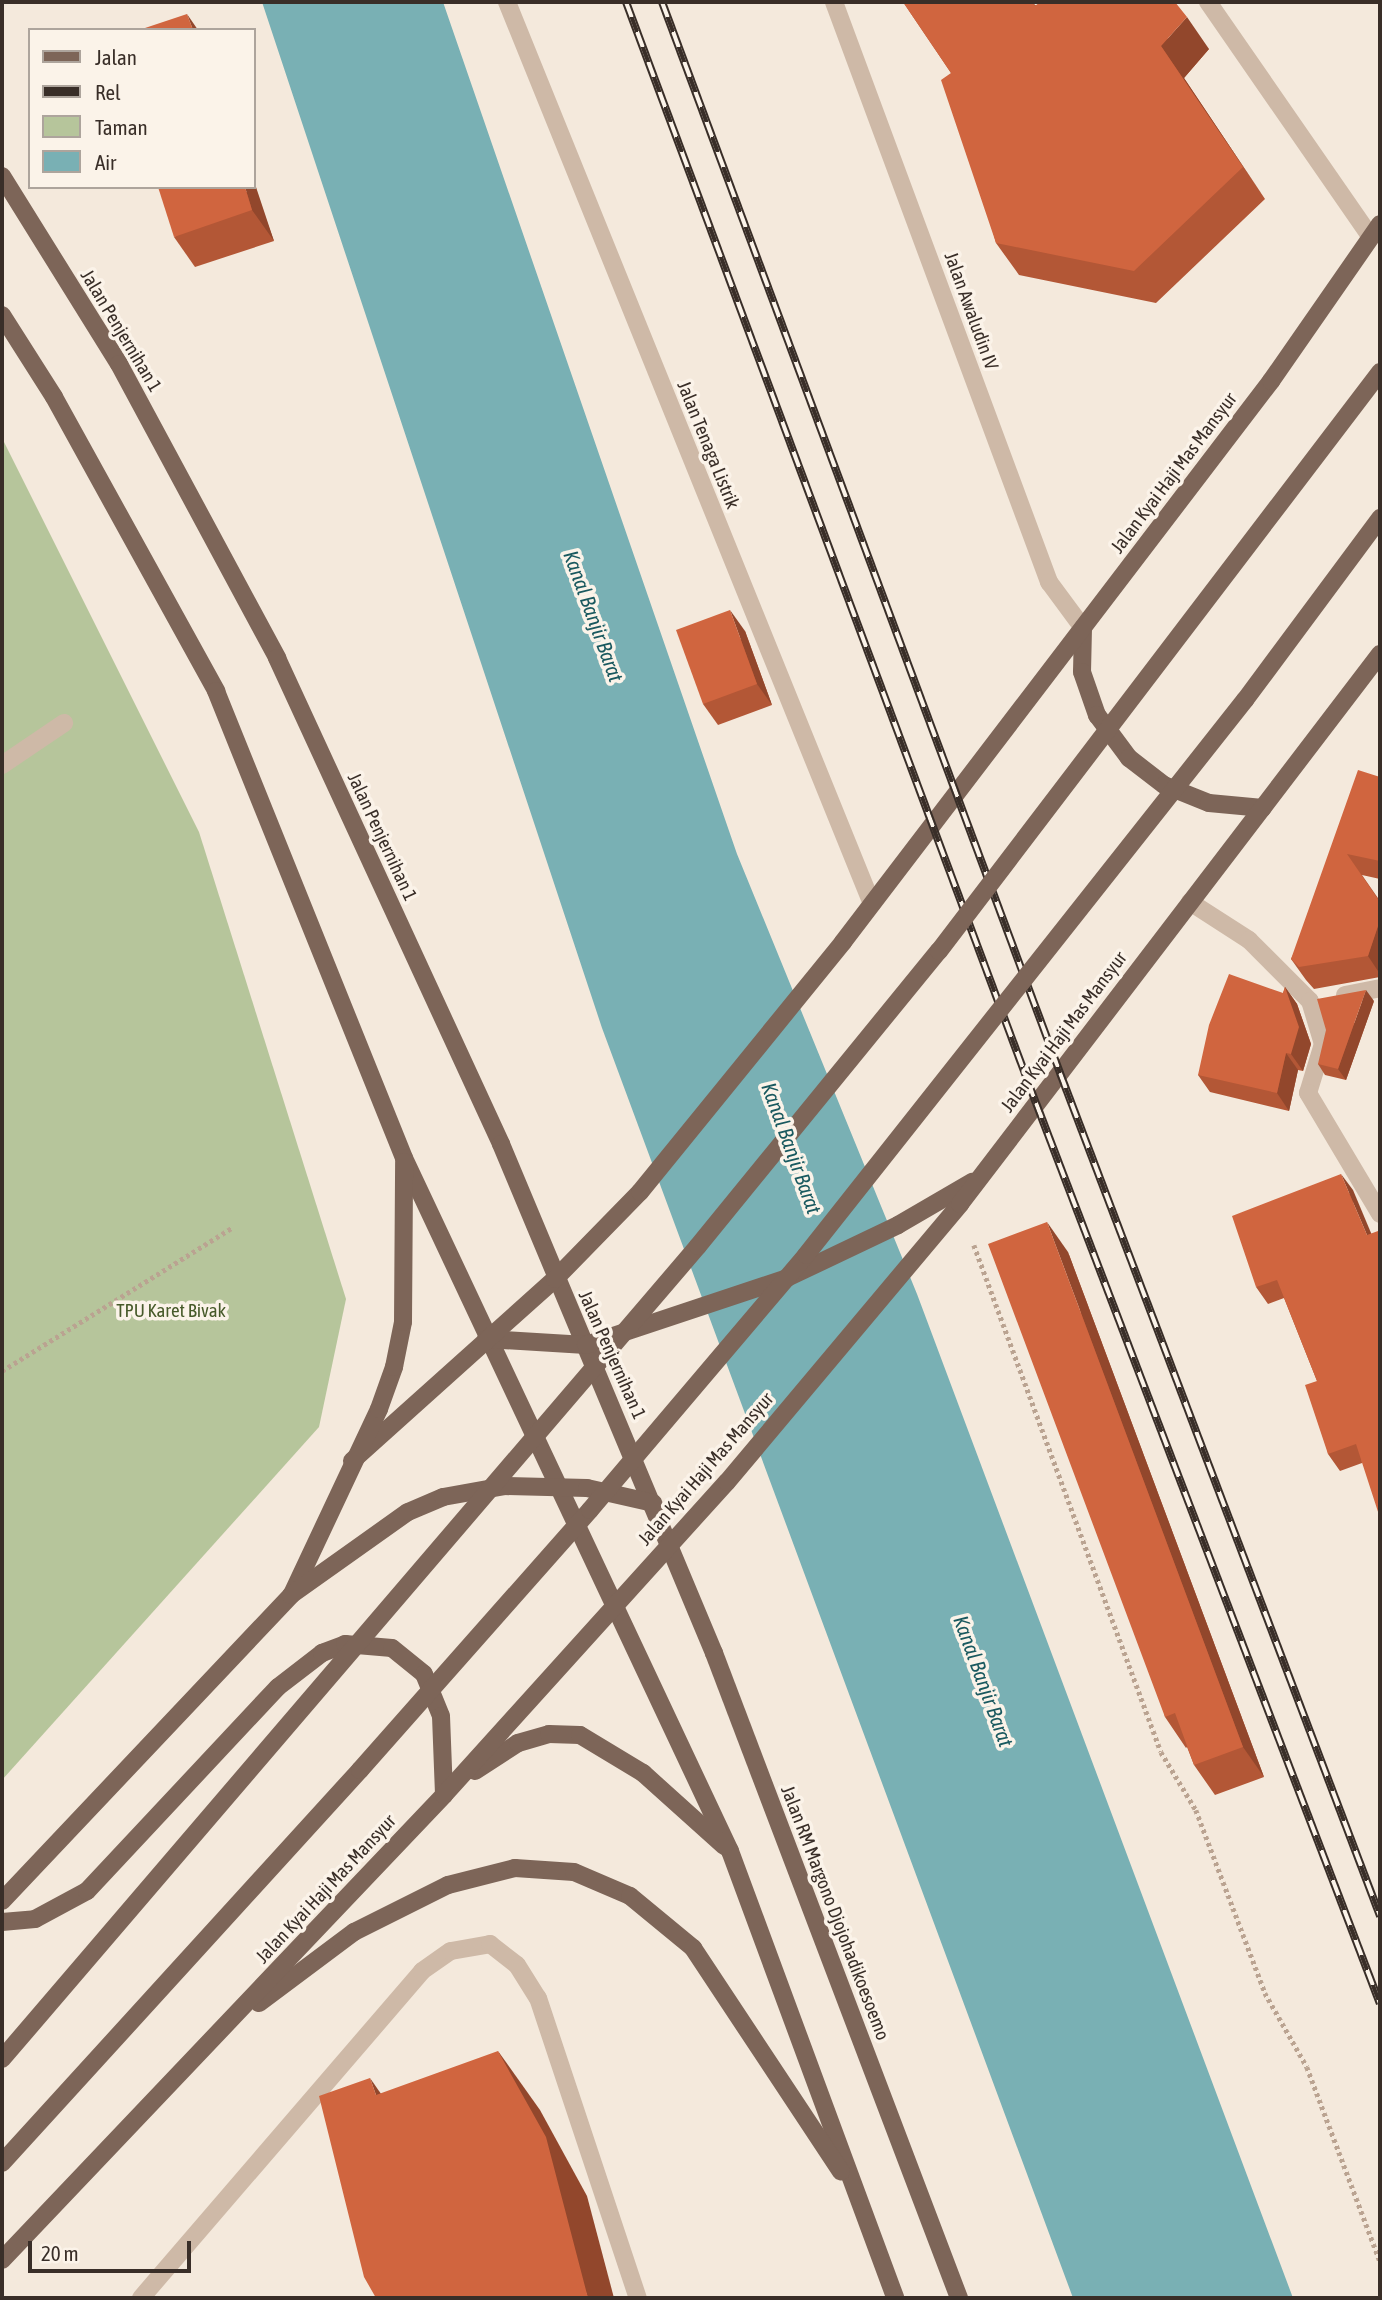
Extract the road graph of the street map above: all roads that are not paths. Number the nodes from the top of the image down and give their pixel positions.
1 (506, 2) edge
2 (834, 2) edge
3 (1208, 2) edge
4 (2, 176) edge
5 (1376, 231) edge
6 (2, 315) edge
7 (1380, 372) edge
8 (1380, 518) edge
9 (1083, 628) junction
10 (1380, 654) edge
11 (64, 723) dead end
12 (2, 765) edge
13 (1263, 808) junction
14 (1190, 902) junction
15 (872, 904) junction
16 (1380, 988) edge
17 (1310, 1001) junction
18 (404, 1158) junction
19 (981, 1176) junction
20 (1380, 1214) edge
21 (555, 1279) junction
22 (486, 1339) junction
23 (586, 1345) junction
24 (352, 1461) junction
25 (557, 1486) junction
26 (653, 1503) junction
27 (668, 1544) junction
28 (291, 1595) junction
29 (615, 1604) junction
30 (444, 1794) junction
31 (730, 1852) junction
32 (2, 1901) edge
33 (2, 1922) edge
34 (221, 2032) junction
35 (2, 2059) edge
36 (2, 2163) edge
37 (858, 2199) junction
38 (2, 2260) edge
39 (141, 2298) edge
40 (638, 2298) edge
41 (895, 2298) edge
42 (959, 2298) edge

1 - 15 street, Jalan Tenaga Listrik
2 - 9 street, Jalan Awaludin IV
3 - 5 street
4 - 21 main road, Jalan Penjernihan 1
5 - 9 main road, Jalan Kyai Haji Mas Mansyur
6 - 18 main road
7 - 35 main road, bridge
8 - 36 main road, bridge
9 - 13 main road
9 - 15 main road, Jalan Kyai Haji Mas Mansyur
10 - 13 main road, Jalan Kyai Haji Mas Mansyur
11 - 12 street
13 - 14 main road, Jalan Kyai Haji Mas Mansyur
14 - 17 street
14 - 19 main road, Jalan Kyai Haji Mas Mansyur
15 - 21 main road, Jalan Kyai Haji Mas Mansyur
16 - 17 street
17 - 20 street
18 - 22 main road
18 - 24 main road
19 - 23 main road, bridge
19 - 27 main road, Jalan Kyai Haji Mas Mansyur
21 - 22 main road, Jalan Kyai Haji Mas Mansyur
21 - 23 main road, Jalan Penjernihan 1
22 - 23 main road
22 - 24 main road, Jalan Kyai Haji Mas Mansyur
22 - 25 main road
23 - 26 main road, Jalan Penjernihan 1
24 - 28 main road
25 - 26 main road, Jalan Kyai Haji Mas Mansyur
25 - 28 main road, Jalan Kyai Haji Mas Mansyur
25 - 29 main road
26 - 27 main road, Jalan Penjernihan 1
27 - 29 main road, Jalan Kyai Haji Mas Mansyur
27 - 42 main road, Jalan RM Margono Djojohadikoesoemo
28 - 32 main road, Jalan Kyai Haji Mas Mansyur
29 - 30 main road, Jalan Kyai Haji Mas Mansyur
29 - 31 main road
30 - 31 main road
30 - 33 main road
30 - 34 main road, Jalan Kyai Haji Mas Mansyur
31 - 37 main road
34 - 37 main road
34 - 38 main road, Jalan Kyai Haji Mas Mansyur
37 - 41 main road
39 - 40 street

